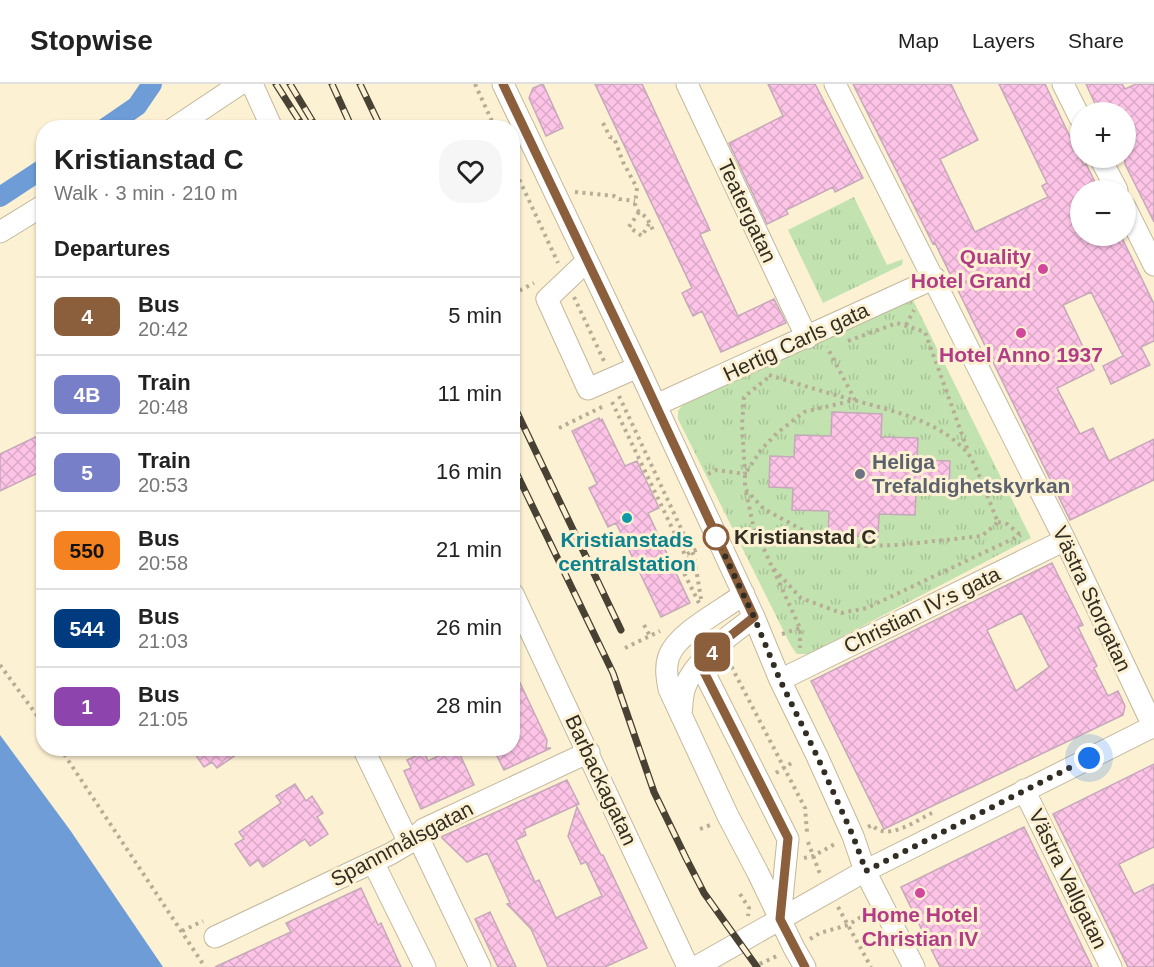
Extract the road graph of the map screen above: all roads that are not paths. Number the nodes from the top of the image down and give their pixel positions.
1 (240, 84) edge
2 (252, 84) edge
3 (503, 84) edge
4 (687, 84) edge
5 (835, 84) edge
6 (1063, 84) edge
7 (1072, 102) edge
8 (186, 120) edge
9 (268, 120) edge
10 (520, 120) edge
11 (520, 120) edge
12 (36, 210) edge
13 (1136, 229) edge
14 (0, 232) edge
15 (587, 261) junction
16 (1154, 265) edge
17 (935, 278) junction
18 (819, 343) junction
19 (638, 367) junction
20 (656, 405) junction
21 (1065, 540) junction
22 (744, 594) junction
23 (520, 609) edge
24 (754, 617) junction
25 (700, 664) junction
26 (780, 680) junction
27 (681, 715) junction
28 (1154, 727) edge
29 (589, 752) junction
30 (367, 756) edge
31 (1024, 790) junction
32 (413, 839) junction
33 (373, 862) junction
34 (866, 871) junction
35 (780, 919) junction
36 (215, 937) dead end
37 (425, 967) edge
38 (480, 967) edge
39 (688, 967) edge
40 (696, 967) edge
41 (805, 967) edge
42 (914, 967) edge
43 (1111, 967) edge

1 - 8 street
2 - 9 street
3 - 10 street
4 - 18 street, Teatergatan
5 - 17 street, Västra Storgatan
6 - 7 street
11 - 15 street
12 - 14 street
13 - 16 street
15 - 19 street
15 - 19 street
17 - 18 street, Hertig Carls gata
17 - 21 street, Västra Storgatan
18 - 20 street, Hertig Carls gata
19 - 20 street
20 - 22 street
21 - 26 street, Christian IV:s gata
21 - 28 street, Västra Storgatan
22 - 24 street
22 - 27 street
23 - 29 street, Barbackagatan
24 - 25 street
24 - 26 street
25 - 27 street
25 - 35 street
26 - 34 street
27 - 35 street
28 - 31 street
29 - 32 street, Spannmålsgatan
29 - 39 street, Barbackagatan
30 - 32 street
31 - 34 street
31 - 43 street, Västra Vallgatan
32 - 33 street, Spannmålsgatan
32 - 38 street
33 - 36 street, Spannmålsgatan
33 - 37 street
34 - 35 street
34 - 42 street
35 - 40 street
35 - 41 street

